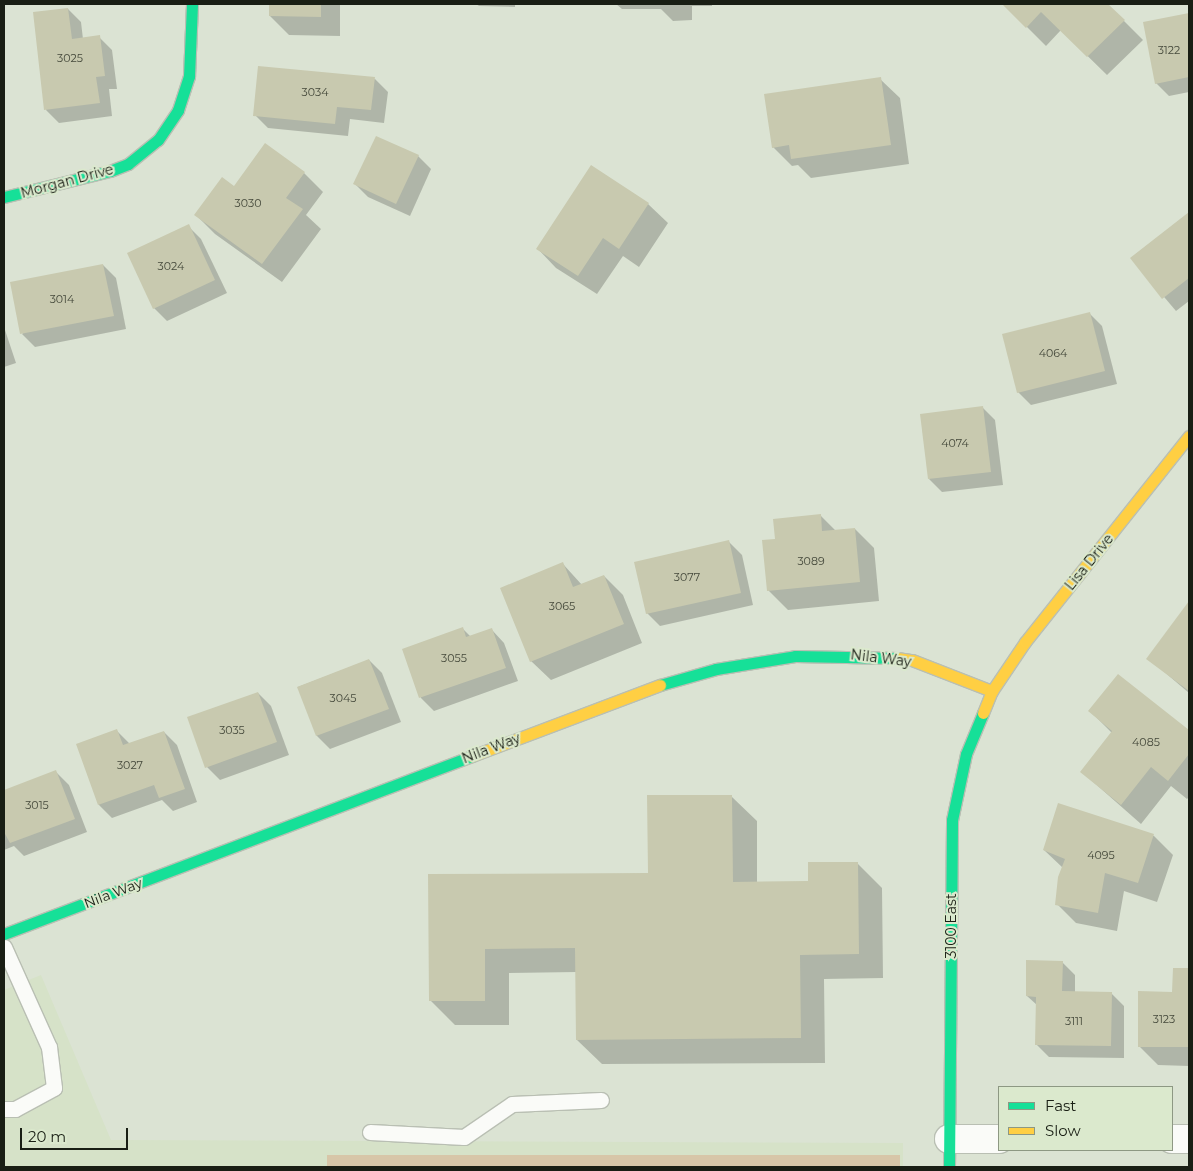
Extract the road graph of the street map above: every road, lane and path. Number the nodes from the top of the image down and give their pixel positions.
1 (192, 4) edge
2 (4, 197) edge
3 (1189, 436) edge
4 (992, 691) junction
5 (4, 934) edge
6 (4, 947) edge
7 (601, 1100) dead end
8 (4, 1110) edge
9 (370, 1132) dead end
10 (949, 1139) junction
11 (998, 1139) edge
12 (1173, 1139) edge
13 (1189, 1139) edge
14 (949, 1167) edge

1 - 2 street, Morgan Drive
3 - 4 street, Lisa Drive
4 - 5 street, Nila Way
4 - 10 street, 3100 East
6 - 8 lane
7 - 9 lane
10 - 11 street
10 - 14 street, 3100 East
12 - 13 street

